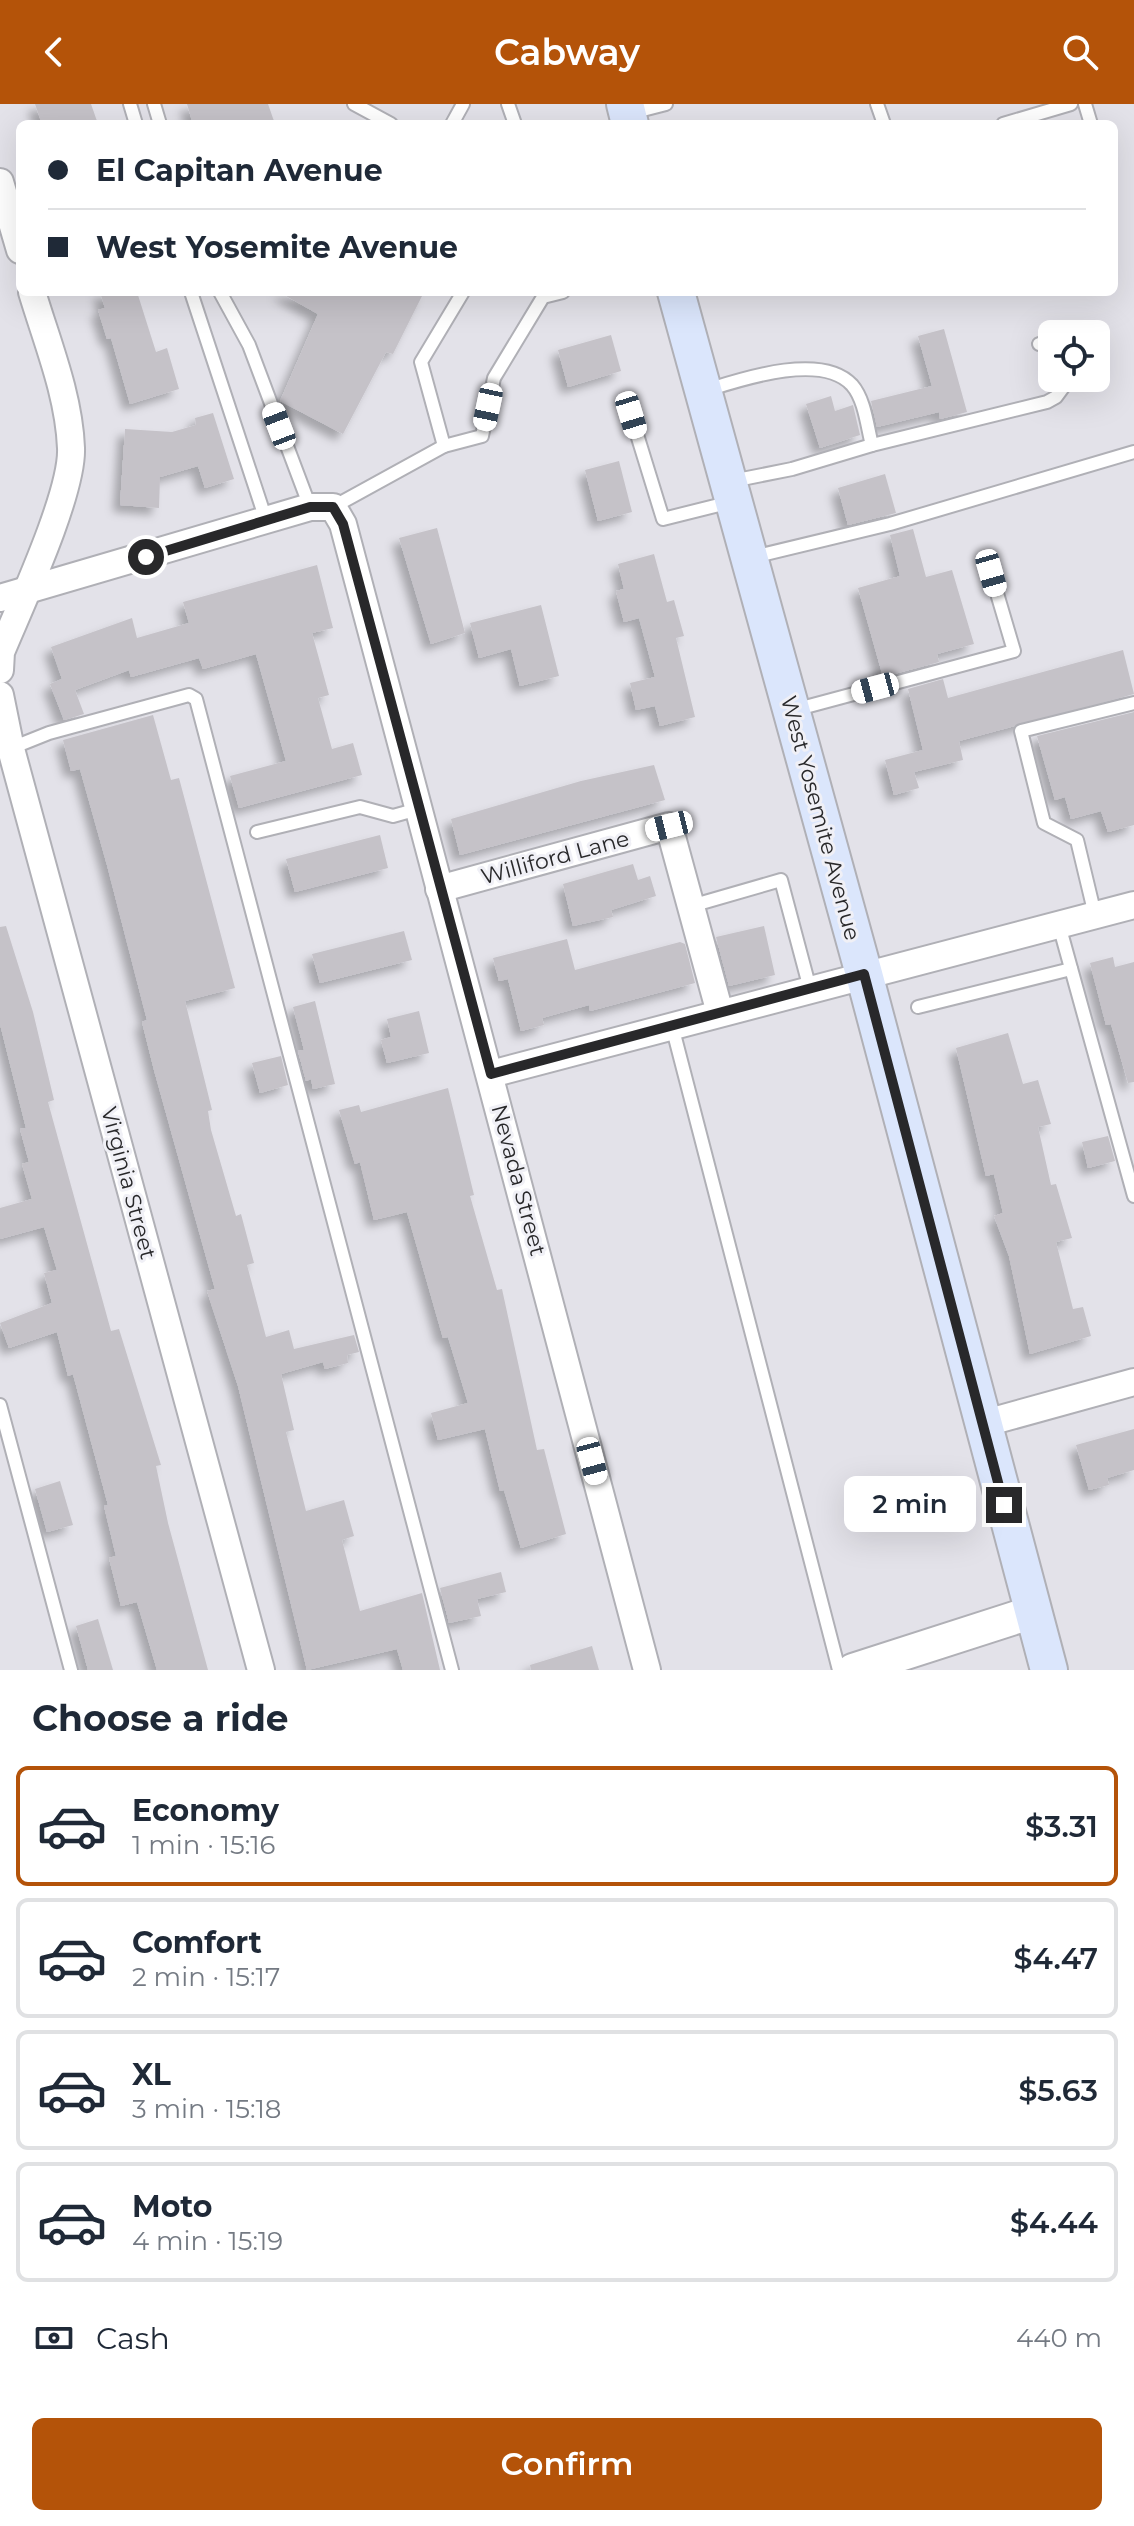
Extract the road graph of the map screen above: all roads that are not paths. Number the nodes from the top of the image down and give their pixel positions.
1 (354, 104) edge
2 (666, 104) edge
3 (1071, 104) edge
4 (628, 114) edge
5 (384, 120) edge
6 (1017, 120) edge
7 (0, 182) edge
8 (16, 236) edge
9 (33, 296) edge
10 (192, 296) edge
11 (222, 296) edge
12 (461, 296) edge
13 (547, 296) edge
14 (677, 296) edge
15 (704, 391) junction
16 (1060, 392) edge
17 (631, 415) dead end
18 (872, 445) junction
19 (444, 446) junction
20 (1134, 452) edge
21 (731, 491) junction
22 (322, 507) junction
23 (266, 520) junction
24 (750, 558) junction
25 (991, 573) dead end
26 (13, 596) edge
27 (0, 670) edge
28 (0, 695) edge
29 (1134, 703) edge
30 (791, 710) junction
31 (6, 750) edge
32 (418, 809) junction
33 (257, 832) dead end
34 (439, 889) junction
35 (1134, 905) edge
36 (691, 906) junction
37 (1095, 915) junction
38 (1059, 925) junction
39 (1071, 969) junction
40 (864, 974) junction
41 (810, 989) junction
42 (918, 1007) dead end
43 (720, 1013) junction
44 (672, 1026) junction
45 (491, 1074) junction
46 (1134, 1196) edge
47 (1134, 1382) edge
48 (0, 1405) edge
49 (982, 1424) junction
50 (1033, 1612) junction
51 (71, 1670) edge
52 (261, 1670) edge
53 (452, 1670) edge
54 (647, 1670) edge
55 (839, 1670) edge
56 (853, 1670) edge
57 (1049, 1670) edge

1 - 5 lane
2 - 4 lane
3 - 6 lane
7 - 8 street
9 - 26 street
10 - 23 lane
11 - 22 lane
12 - 19 lane
13 - 19 lane
14 - 15 main road, West Yosemite Avenue
15 - 18 lane
15 - 21 main road, West Yosemite Avenue
16 - 18 lane
17 - 21 lane
18 - 21 lane
19 - 22 lane
20 - 24 lane
21 - 24 main road, West Yosemite Avenue
22 - 23 street
22 - 32 street, Nevada Street
23 - 26 street
24 - 30 main road, West Yosemite Avenue
25 - 30 lane
26 - 27 street
28 - 31 street, Virginia Street
29 - 37 lane
30 - 40 main road, West Yosemite Avenue
31 - 52 street, Virginia Street
31 - 53 lane
32 - 33 lane
32 - 34 street, Nevada Street
34 - 36 street, Williford Lane
34 - 45 street, Nevada Street
35 - 37 street
36 - 41 lane
36 - 43 street, Williford Lane
37 - 38 street
38 - 39 lane
38 - 40 street
39 - 42 lane
39 - 46 lane
40 - 41 street
40 - 49 main road, West Yosemite Avenue
41 - 43 street
43 - 44 street
44 - 45 street
44 - 55 lane
45 - 54 street, Nevada Street
47 - 49 street
48 - 51 lane
49 - 50 main road, West Yosemite Avenue
50 - 56 street
50 - 57 main road, West Yosemite Avenue

